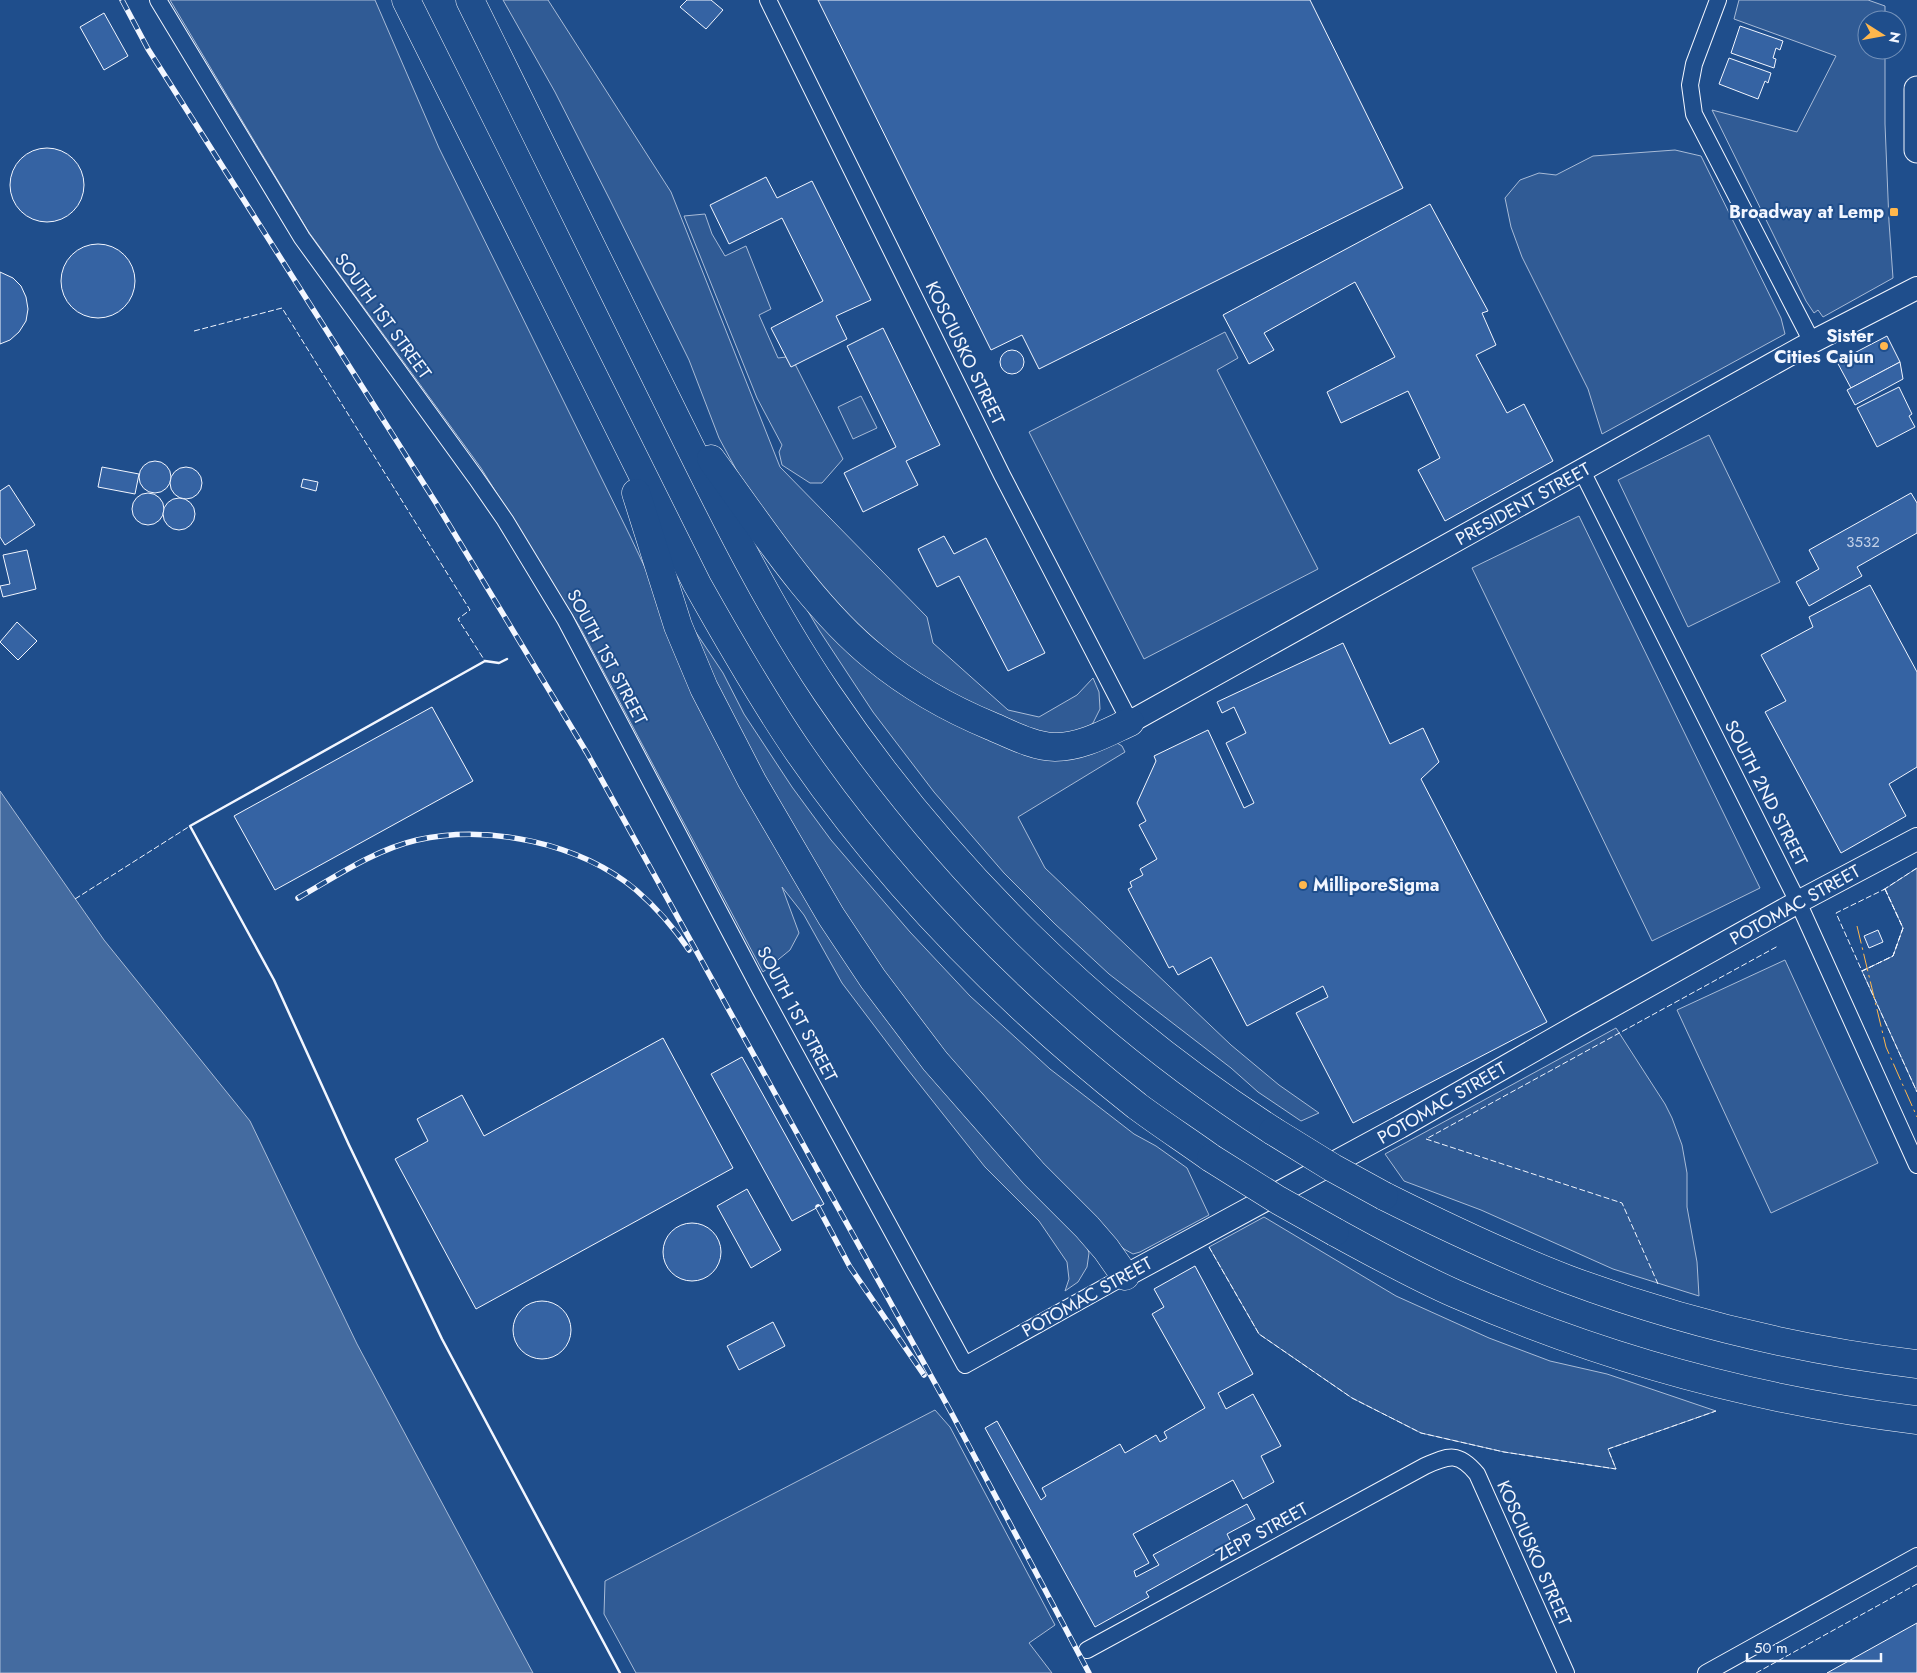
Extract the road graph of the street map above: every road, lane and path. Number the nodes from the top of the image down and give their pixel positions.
1 (158, 0) edge
2 (406, 0) edge
3 (470, 0) edge
4 (768, 0) edge
5 (1718, 0) edge
6 (1917, 89) edge
7 (1917, 150) edge
8 (1917, 288) edge
9 (1812, 342) junction
10 (668, 402) junction
11 (608, 406) junction
12 (1582, 471) junction
13 (1130, 722) junction
14 (1917, 838) edge
15 (1798, 902) junction
16 (1917, 1165) edge
17 (1124, 1276) junction
18 (1917, 1364) edge
19 (966, 1365) joint
20 (1917, 1420) edge
21 (1458, 1457) joint
22 (1917, 1556) edge
23 (1087, 1650) dead end
24 (1566, 1673) edge
25 (1706, 1673) edge

1 - 19 street, SOUTH 1ST STREET
2 - 11 highway
3 - 10 highway
4 - 13 street, KOSCIUSKO STREET
5 - 9 street
6 - 7 main road
8 - 9 street, PRESIDENT STREET
9 - 12 street, PRESIDENT STREET
10 - 13 highway
10 - 18 highway, bridge
11 - 17 highway
11 - 20 highway, bridge
12 - 13 street, PRESIDENT STREET
12 - 15 street, SOUTH 2ND STREET
14 - 15 street, POTOMAC STREET
15 - 16 street, SOUTH 2ND STREET
15 - 17 street, POTOMAC STREET
17 - 19 street, POTOMAC STREET
21 - 23 street, ZEPP STREET
21 - 24 street, KOSCIUSKO STREET
22 - 25 street

